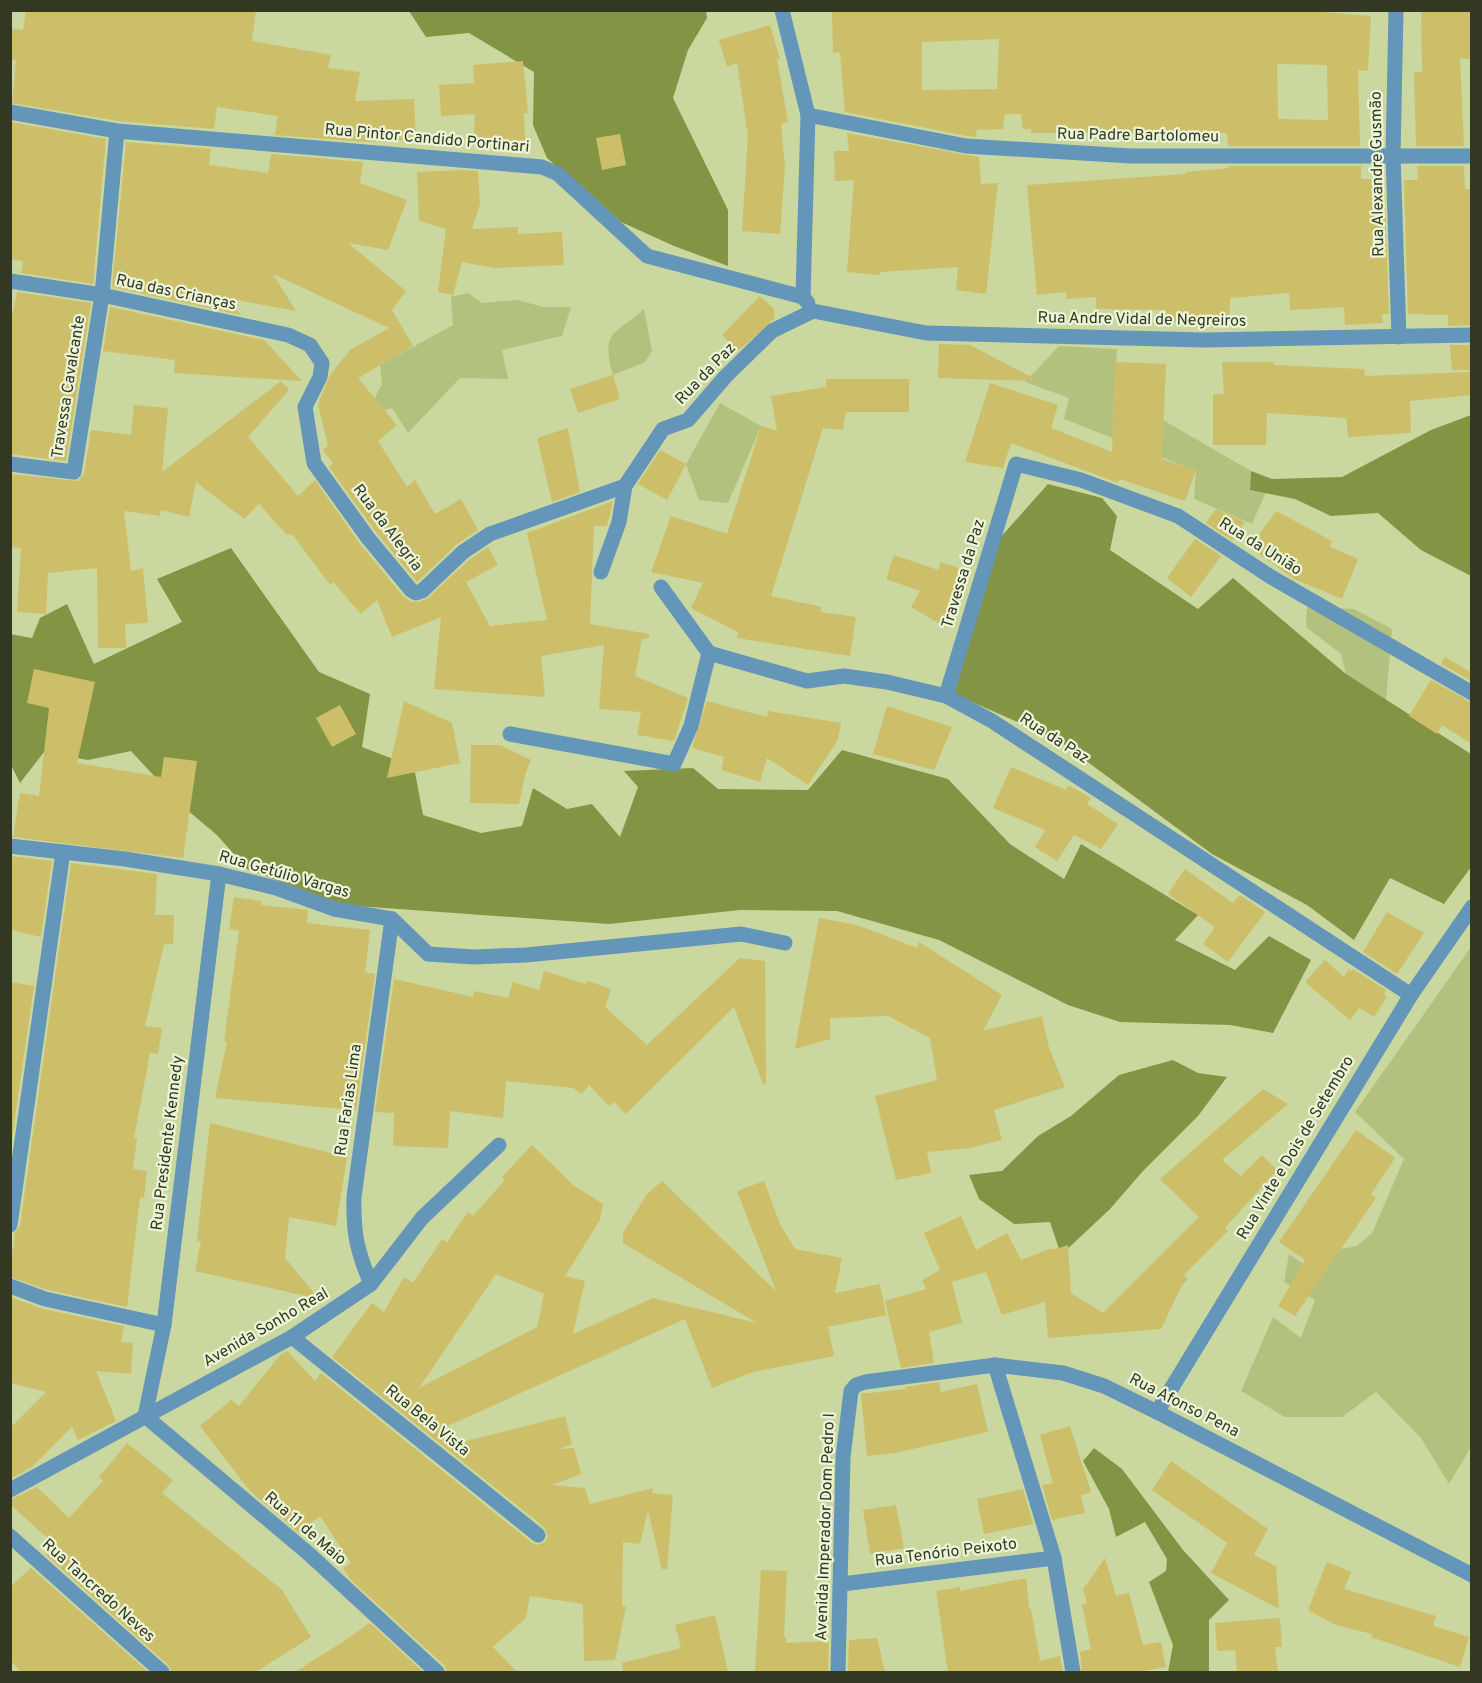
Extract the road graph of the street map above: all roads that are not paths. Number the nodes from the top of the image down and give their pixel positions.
1 (782, 10) edge
2 (1396, 10) edge
3 (10, 112) edge
4 (807, 115) junction
5 (117, 131) junction
6 (1393, 155) junction
7 (1472, 156) edge
8 (10, 281) edge
9 (102, 295) junction
10 (803, 297) junction
11 (813, 311) junction
12 (1472, 335) edge
13 (1399, 337) junction
14 (322, 363) joint
15 (10, 464) edge
16 (1016, 464) joint
17 (625, 486) junction
18 (601, 572) dead end
19 (661, 587) dead end
20 (709, 653) junction
21 (1472, 693) edge
22 (946, 696) junction
23 (510, 734) dead end
24 (10, 846) edge
25 (63, 852) junction
26 (219, 874) junction
27 (1472, 907) edge
28 (392, 919) junction
29 (785, 943) dead end
30 (1411, 995) junction
31 (499, 1145) dead end
32 (10, 1225) edge
33 (371, 1284) junction
34 (10, 1286) edge
35 (164, 1326) junction
36 (292, 1337) junction
37 (995, 1365) junction
38 (856, 1385) joint
39 (1157, 1412) junction
40 (146, 1416) junction
41 (10, 1490) edge
42 (538, 1535) dead end
43 (10, 1536) edge
44 (1054, 1558) junction
45 (1472, 1575) edge
46 (842, 1584) junction
47 (162, 1672) edge
48 (437, 1672) edge
49 (838, 1672) edge
50 (1073, 1672) edge

1 - 4 street
2 - 6 street, Rua Alexandre Gusmão
3 - 5 street, Rua Pintor Candido Portinari
4 - 6 street, Rua Padre Bartolomeu
4 - 10 street
5 - 9 street
5 - 10 street, Rua Pintor Candido Portinari
6 - 7 street, Rua Padre Bartolomeu
6 - 13 street, Rua Alexandre Gusmão
8 - 9 street, Rua das Crianças
9 - 14 street, Rua das Crianças
9 - 15 street, Travessa Cavalcante
10 - 11 street
11 - 13 street, Rua Andre Vidal de Negreiros
11 - 17 street, Rua da Paz
12 - 13 street, Rua Andre Vidal de Negreiros
14 - 17 street, Rua da Alegria
16 - 21 street, Rua da União
16 - 22 street, Travessa da Paz
17 - 18 street, Rua da Paz
19 - 20 street
20 - 22 street, Rua da Paz
20 - 23 street
22 - 30 street, Rua da Paz
24 - 25 street, Rua Getúlio Vargas
25 - 26 street, Rua Getúlio Vargas
25 - 32 street
26 - 28 street, Rua Getúlio Vargas
26 - 35 street, Rua Presidente Kennedy
27 - 30 street, Rua Vinte e Dois de Setembro
28 - 29 street
28 - 33 street, Rua Farias Lima
30 - 39 street, Rua Vinte e Dois de Setembro
31 - 33 street, Avenida Sonho Real
33 - 36 street, Avenida Sonho Real
34 - 35 street
35 - 40 street, Rua Presidente Kennedy
36 - 40 street, Avenida Sonho Real
36 - 42 street, Rua Bela Vista
37 - 38 street, Rua Afonso Pena
37 - 39 street, Rua Afonso Pena
37 - 44 street
38 - 46 street, Avenida Imperador Dom Pedro I
39 - 45 street, Rua Afonso Pena
40 - 41 street, Avenida Sonho Real
40 - 48 street, Rua 11 de Maio
43 - 47 street, Rua Tancredo Neves
44 - 46 street, Rua Tenório Peixoto
44 - 50 street
46 - 49 street, Avenida Imperador Dom Pedro I

